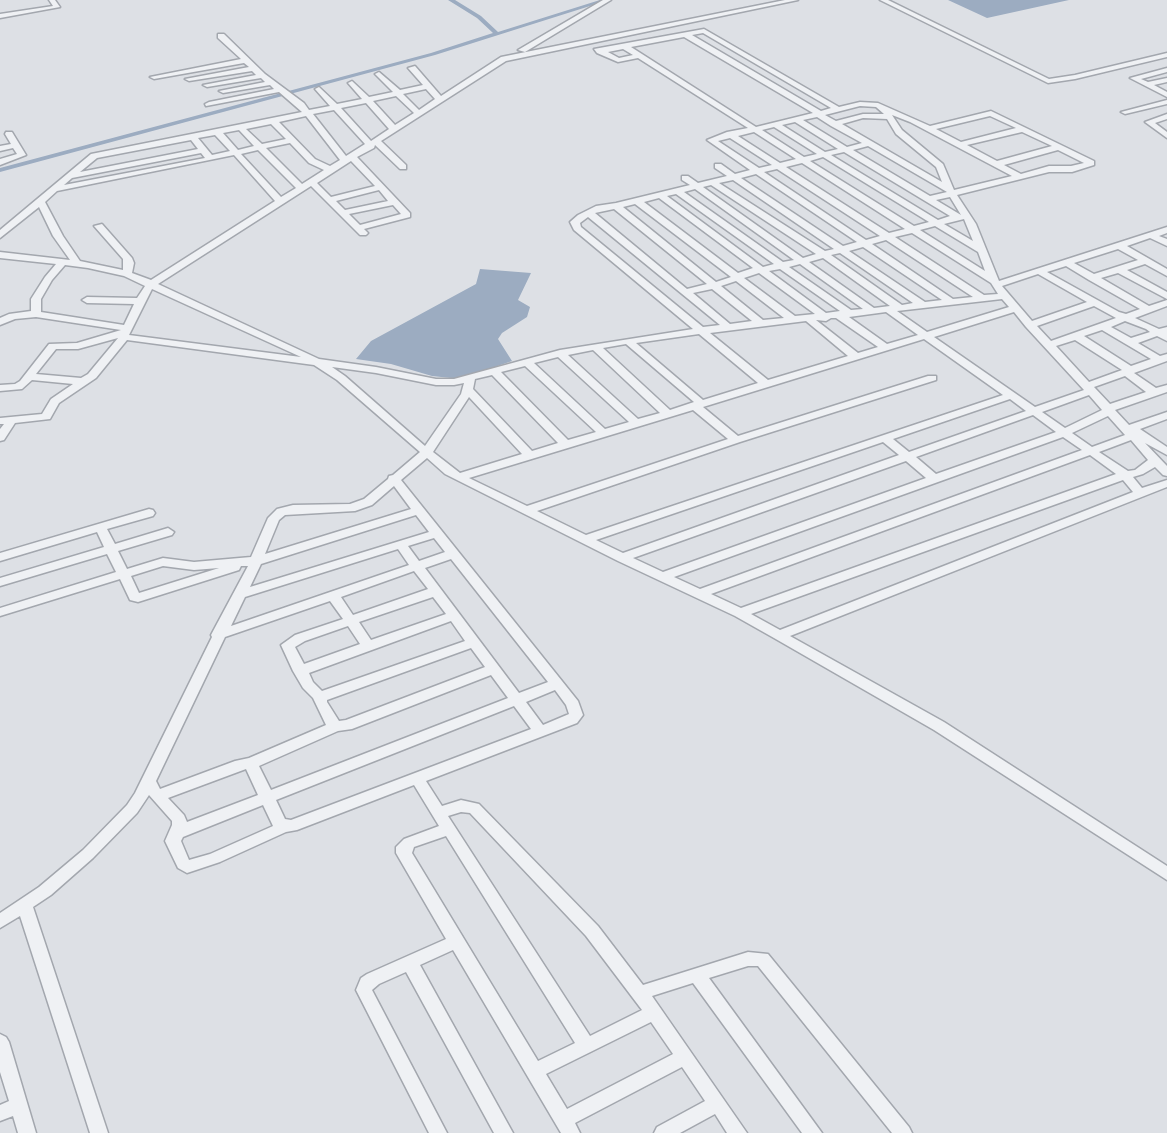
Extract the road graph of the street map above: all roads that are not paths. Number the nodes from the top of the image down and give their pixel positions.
1 (52, 0) edge
2 (608, 0) edge
3 (796, 0) edge
4 (883, 0) edge
5 (0, 16) edge
6 (684, 34) junction
7 (221, 36) dead end
8 (583, 42) junction
9 (624, 46) junction
10 (600, 51) junction
11 (1167, 54) edge
12 (515, 56) junction
13 (639, 56) junction
14 (246, 60) junction
15 (254, 68) junction
16 (412, 68) dead end
17 (1167, 70) edge
18 (379, 74) dead end
19 (262, 76) junction
20 (154, 77) dead end
21 (1167, 80) edge
22 (177, 82) dead end
23 (352, 82) dead end
24 (271, 83) junction
25 (205, 85) dead end
26 (1146, 85) junction
27 (429, 86) junction
28 (319, 89) dead end
29 (223, 91) dead end
30 (285, 93) junction
31 (396, 93) junction
32 (1166, 93) edge
33 (367, 99) junction
34 (441, 100) junction
35 (1167, 102) edge
36 (208, 104) dead end
37 (334, 107) junction
38 (836, 108) junction
39 (1125, 112) dead end
40 (818, 113) junction
41 (886, 113) junction
42 (306, 114) junction
43 (419, 114) junction
44 (1167, 116) edge
45 (795, 119) junction
46 (273, 122) junction
47 (774, 124) junction
48 (834, 124) junction
49 (240, 127) junction
50 (753, 128) junction
51 (930, 128) junction
52 (1023, 129) junction
53 (1163, 129) edge
54 (395, 130) junction
55 (217, 132) junction
56 (9, 134) dead end
57 (730, 134) junction
58 (1167, 136) edge
59 (192, 137) junction
60 (291, 140) junction
61 (374, 144) junction
62 (867, 144) junction
63 (15, 145) junction
64 (959, 145) junction
65 (260, 147) junction
66 (1059, 148) junction
67 (0, 149) edge
68 (846, 149) junction
69 (204, 150) junction
70 (235, 152) junction
71 (822, 154) junction
72 (211, 158) junction
73 (349, 159) junction
74 (800, 160) junction
75 (0, 162) edge
76 (996, 164) junction
77 (718, 166) dead end
78 (777, 166) junction
79 (403, 167) dead end
80 (331, 170) junction
81 (756, 171) junction
82 (72, 176) junction
83 (734, 177) junction
84 (1021, 177) junction
85 (685, 178) dead end
86 (311, 182) junction
87 (712, 182) junction
88 (697, 186) junction
89 (301, 188) junction
90 (382, 188) junction
91 (56, 190) junction
92 (676, 190) junction
93 (951, 192) junction
94 (659, 194) junction
95 (927, 197) junction
96 (331, 200) junction
97 (636, 200) junction
98 (280, 201) junction
99 (41, 202) junction
100 (394, 202) junction
101 (901, 202) junction
102 (616, 206) junction
103 (817, 212) junction
104 (343, 213) junction
105 (589, 213) junction
106 (794, 217) junction
107 (957, 217) junction
108 (935, 224) junction
109 (972, 224) junction
110 (99, 226) dead end
111 (912, 230) junction
112 (1167, 230) edge
113 (0, 235) edge
114 (1152, 235) junction
115 (888, 237) junction
116 (865, 243) junction
117 (1167, 243) edge
118 (1120, 246) junction
119 (842, 249) junction
120 (981, 250) junction
121 (823, 254) junction
122 (0, 255) edge
123 (802, 261) junction
124 (1145, 261) junction
125 (62, 263) junction
126 (1068, 263) junction
127 (77, 264) junction
128 (782, 266) junction
129 (1118, 269) junction
130 (760, 270) junction
131 (1041, 272) junction
132 (1167, 273) edge
133 (127, 274) junction
134 (738, 277) junction
135 (1092, 278) junction
136 (995, 283) junction
137 (152, 284) junction
138 (714, 285) junction
139 (686, 292) junction
140 (1004, 296) junction
141 (1167, 296) edge
142 (984, 299) junction
143 (87, 300) dead end
144 (140, 301) junction
145 (953, 303) junction
146 (1094, 303) junction
147 (1167, 303) edge
148 (924, 306) junction
149 (1014, 308) junction
150 (895, 309) junction
151 (1148, 310) junction
152 (874, 312) junction
153 (36, 314) junction
154 (846, 315) junction
155 (826, 318) junction
156 (809, 319) junction
157 (1123, 319) junction
158 (795, 321) junction
159 (0, 322) edge
160 (762, 324) junction
161 (1030, 325) junction
162 (1103, 326) junction
163 (728, 327) junction
164 (700, 331) junction
165 (125, 332) junction
166 (1165, 333) edge
167 (927, 336) junction
168 (1076, 336) junction
169 (628, 341) junction
170 (1130, 342) junction
171 (1050, 345) junction
172 (596, 347) junction
173 (885, 348) junction
174 (560, 353) junction
175 (856, 357) junction
176 (1163, 359) edge
177 (527, 362) junction
178 (318, 363) junction
179 (494, 371) junction
180 (1128, 371) junction
181 (29, 377) junction
182 (932, 378) dead end
183 (85, 382) junction
184 (469, 385) junction
185 (767, 385) junction
186 (0, 388) edge
187 (1167, 388) edge
188 (1089, 389) junction
189 (1154, 392) junction
190 (1012, 396) junction
191 (699, 405) junction
192 (1108, 410) junction
193 (1033, 411) junction
194 (668, 414) junction
195 (1162, 417) edge
196 (6, 421) edge
197 (637, 424) junction
198 (1167, 426) edge
199 (1062, 432) junction
200 (1130, 432) junction
201 (604, 434) junction
202 (0, 438) edge
203 (886, 438) junction
204 (736, 440) junction
205 (566, 445) junction
206 (1089, 450) junction
207 (1167, 452) edge
208 (426, 453) junction
209 (530, 456) junction
210 (908, 457) junction
211 (1154, 460) junction
212 (1167, 473) edge
213 (1125, 475) junction
214 (393, 478) junction
215 (459, 478) junction
216 (935, 479) junction
217 (1167, 482) edge
218 (1140, 493) junction
219 (417, 511) junction
220 (525, 511) junction
221 (149, 512) dead end
222 (100, 527) junction
223 (168, 532) dead end
224 (435, 534) junction
225 (585, 540) junction
226 (401, 545) junction
227 (111, 549) junction
228 (452, 554) junction
229 (0, 556) edge
230 (622, 558) junction
231 (256, 561) junction
232 (239, 564) junction
233 (417, 565) junction
234 (124, 573) junction
235 (662, 576) junction
236 (0, 582) edge
237 (436, 591) junction
238 (700, 594) junction
239 (238, 595) junction
240 (333, 595) junction
241 (0, 612) edge
242 (740, 613) junction
243 (455, 615) junction
244 (351, 620) junction
245 (218, 635) junction
246 (779, 635) junction
247 (475, 642) junction
248 (368, 646) junction
249 (494, 668) junction
250 (300, 671) junction
251 (557, 684) junction
252 (320, 697) junction
253 (517, 700) junction
254 (333, 726) junction
255 (540, 731) junction
256 (252, 763) junction
257 (416, 777) junction
258 (148, 781) junction
259 (157, 796) junction
260 (266, 796) junction
261 (439, 813) junction
262 (284, 827) junction
263 (449, 829) junction
264 (176, 833) junction
265 (1167, 874) edge
266 (24, 905) junction
267 (0, 921) edge
268 (455, 942) junction
269 (410, 963) junction
270 (697, 975) junction
271 (639, 993) junction
272 (653, 1013) junction
273 (0, 1042) edge
274 (587, 1046) junction
275 (684, 1057) junction
276 (534, 1071) junction
277 (717, 1104) junction
278 (18, 1106) junction
279 (0, 1113) edge
280 (567, 1127) edge
281 (27, 1133) edge
282 (99, 1133) edge
283 (438, 1133) edge
284 (504, 1133) edge
285 (663, 1133) edge
286 (738, 1133) edge
287 (813, 1133) edge
288 (904, 1133) edge

1 - 5 street
2 - 12 street
3 - 8 street
4 - 11 street
6 - 9 street
6 - 38 street
6 - 40 street
7 - 14 street
8 - 10 street
8 - 12 street
9 - 10 street
9 - 13 street
10 - 13 street
12 - 34 street
13 - 50 street
14 - 15 street
14 - 20 street
15 - 19 street
15 - 22 street
16 - 27 street
17 - 26 street
18 - 31 street
19 - 24 street
19 - 25 street
21 - 26 street
23 - 33 street
24 - 29 street
24 - 30 street
26 - 32 street
27 - 31 street
27 - 34 street
28 - 37 street
30 - 36 street
30 - 42 street
31 - 33 street
31 - 43 street
33 - 37 street
33 - 54 street
34 - 43 street
35 - 39 street
37 - 42 street
37 - 61 street
38 - 40 street
38 - 41 street
40 - 45 street
40 - 48 street
41 - 48 street
41 - 51 street
41 - 93 street
42 - 46 street
42 - 73 street
43 - 54 street
44 - 53 street
45 - 47 street
45 - 68 street
46 - 49 street
46 - 60 street
47 - 50 street
47 - 71 street
48 - 62 street
49 - 55 street
49 - 65 street
50 - 57 street
50 - 74 street
51 - 52 street
51 - 64 street
52 - 64 street
52 - 66 street
53 - 58 street
54 - 61 street
55 - 59 street
55 - 70 street
56 - 63 street
57 - 78 street
57 - 81 street
59 - 69 street
59 - 82 street
60 - 65 street
60 - 80 street
61 - 73 street
61 - 79 street
62 - 68 street
62 - 93 street
63 - 67 street
63 - 75 street
64 - 76 street
65 - 70 street
65 - 89 street
66 - 76 street
66 - 84 street
68 - 71 street
68 - 95 street
69 - 72 street
69 - 82 street
70 - 72 street
70 - 98 street
71 - 74 street
71 - 101 street
72 - 91 street
73 - 80 street
73 - 90 street
74 - 78 street
74 - 111 street
76 - 84 street
77 - 83 street
78 - 81 street
78 - 115 street
80 - 86 street
81 - 83 street
81 - 103 street
82 - 91 street
83 - 87 street
83 - 106 street
84 - 93 street
85 - 88 street
86 - 89 street
86 - 96 street
87 - 88 street
87 - 121 street
88 - 92 street
88 - 123 street
89 - 98 street
90 - 96 street
90 - 100 street
91 - 99 street
92 - 94 street
92 - 128 street
93 - 95 street
93 - 109 street
94 - 97 street
94 - 130 street
95 - 101 street
95 - 107 street
96 - 104 street
97 - 102 street
97 - 134 street
98 - 137 street
99 - 113 street
99 - 127 street
100 - 104 street
100 - 104 street
101 - 108 street
102 - 105 street
102 - 138 street
103 - 106 street
103 - 116 street
105 - 139 street
105 - 164 street
106 - 119 street
107 - 108 street
107 - 109 street
108 - 111 street
108 - 120 street
109 - 120 street
110 - 133 street
111 - 115 street
111 - 136 street
112 - 114 street
114 - 117 street
114 - 118 street
115 - 116 street
115 - 142 street
116 - 119 street
116 - 145 street
118 - 124 street
118 - 126 street
119 - 121 street
119 - 148 street
120 - 136 street
121 - 123 street
121 - 150 street
122 - 125 street
123 - 128 street
123 - 152 street
124 - 129 street
124 - 132 street
125 - 127 street
125 - 153 street
126 - 131 street
126 - 135 street
127 - 133 street
128 - 130 street
128 - 154 street
129 - 135 street
129 - 141 street
130 - 134 street
130 - 155 street
131 - 136 street
131 - 146 street
133 - 137 street
134 - 138 street
134 - 158 street
135 - 151 street
136 - 140 street
137 - 144 street
137 - 178 street
138 - 139 street
138 - 160 street
139 - 163 street
140 - 142 street
140 - 149 street
142 - 145 street
143 - 144 street
144 - 165 street
145 - 148 street
146 - 157 street
146 - 161 street
147 - 151 street
148 - 150 street
149 - 161 street
149 - 167 street
150 - 152 street
150 - 167 street
151 - 157 street
152 - 154 street
153 - 159 street
153 - 165 street
154 - 155 street
154 - 173 street
155 - 156 street
156 - 158 street
156 - 175 street
157 - 162 street
157 - 166 street
158 - 160 street
160 - 163 street
161 - 171 street
162 - 168 street
162 - 170 street
163 - 164 street
164 - 169 street
164 - 185 street
165 - 178 street
165 - 181 street
165 - 183 street
166 - 170 street
167 - 173 street
167 - 190 street
168 - 171 street
168 - 180 street
169 - 172 street
169 - 191 street
170 - 176 street
171 - 188 street
172 - 174 street
172 - 194 street
173 - 175 street
174 - 177 street
174 - 197 street
175 - 185 street
176 - 180 street
177 - 179 street
177 - 201 street
178 - 184 street
178 - 208 street
179 - 184 street
179 - 205 street
180 - 188 street
180 - 189 street
181 - 183 street
181 - 186 street
182 - 204 street
183 - 196 street
184 - 208 street
184 - 209 street
185 - 191 street
187 - 189 street
188 - 192 street
188 - 193 street
189 - 192 street
190 - 193 street
190 - 203 street
191 - 194 street
191 - 204 street
192 - 199 street
192 - 200 street
193 - 199 street
193 - 210 street
194 - 197 street
195 - 198 street
195 - 200 street
196 - 202 street
197 - 201 street
199 - 206 street
199 - 216 street
200 - 206 street
200 - 207 street
200 - 211 street
201 - 205 street
203 - 210 street
203 - 225 street
204 - 220 street
205 - 209 street
206 - 213 street
206 - 238 street
208 - 214 street
208 - 215 street
209 - 215 street
210 - 216 street
210 - 230 street
211 - 212 street
211 - 213 street
213 - 218 street
213 - 242 street
214 - 219 street
214 - 231 street
215 - 220 street
216 - 235 street
217 - 218 street
218 - 246 street
219 - 224 street
219 - 231 street
220 - 225 street
221 - 222 street
222 - 227 street
222 - 229 street
223 - 227 street
224 - 226 street
224 - 228 street
225 - 230 street
226 - 233 street
226 - 239 street
227 - 234 street
227 - 236 street
228 - 233 street
228 - 251 street
230 - 235 street
231 - 232 street
231 - 239 street
232 - 234 street
232 - 234 street
233 - 237 street
233 - 240 street
234 - 241 street
235 - 238 street
237 - 243 street
237 - 244 street
238 - 242 street
239 - 245 street
240 - 244 street
240 - 245 street
242 - 246 street
243 - 247 street
243 - 248 street
244 - 248 street
244 - 250 street
245 - 258 street
246 - 265 street
247 - 249 street
247 - 252 street
248 - 250 street
249 - 253 street
249 - 254 street
250 - 252 street
251 - 253 street
251 - 255 street
252 - 254 street
253 - 255 street
253 - 260 street
254 - 256 street
255 - 257 street
256 - 259 street
256 - 260 street
257 - 261 street
257 - 262 street
258 - 259 street
258 - 266 street
259 - 264 street
260 - 262 street
260 - 264 street
261 - 263 street
261 - 271 street
262 - 264 street
263 - 268 street
263 - 274 street
266 - 267 street
266 - 282 street
268 - 269 street
268 - 276 street
269 - 283 street
269 - 284 street
270 - 271 street
270 - 287 street
270 - 288 street
271 - 272 street
272 - 274 street
272 - 275 street
273 - 278 street
274 - 276 street
275 - 277 street
275 - 280 street
276 - 280 street
277 - 285 street
277 - 286 street
278 - 279 street
278 - 281 street

